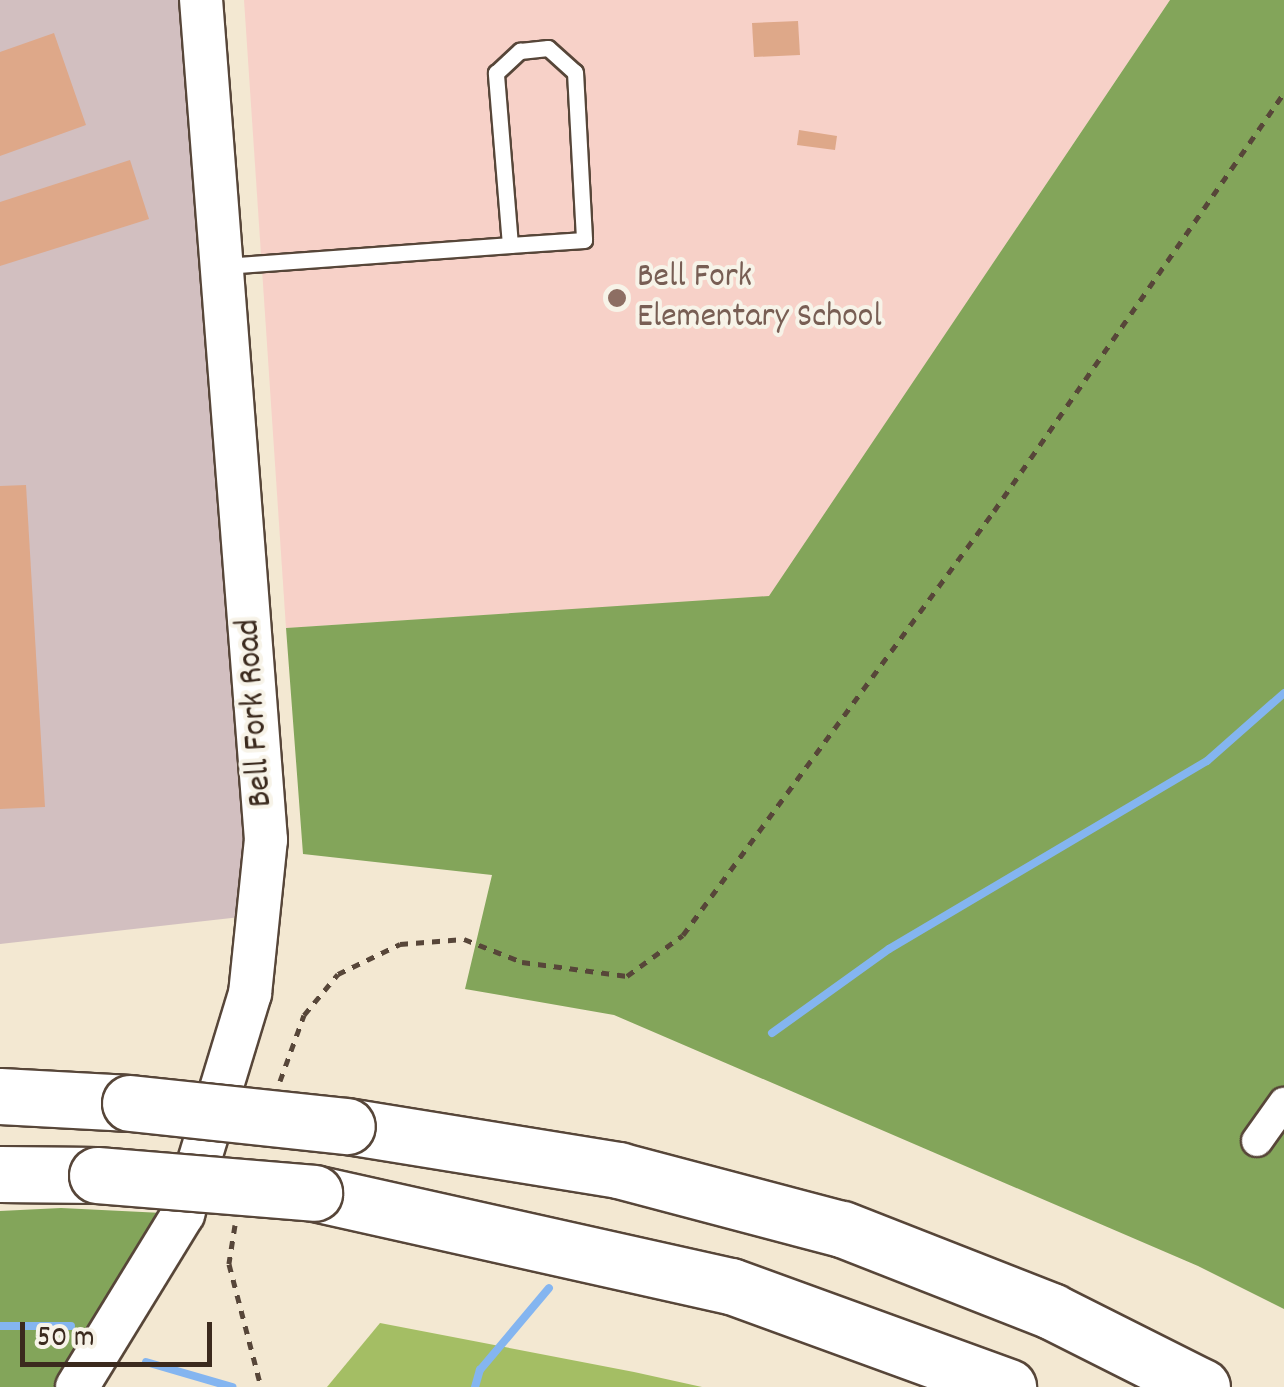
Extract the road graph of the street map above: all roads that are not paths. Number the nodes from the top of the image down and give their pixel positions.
1 (201, 0) edge
2 (510, 246) junction
3 (222, 266) junction
4 (0, 1096) edge
5 (1284, 1103) edge
6 (1257, 1141) dead end
7 (0, 1174) edge
8 (77, 1387) edge
9 (1008, 1387) edge
10 (1202, 1387) edge

1 - 3 main road, Bell Fork Road
2 - 2 lane
2 - 3 lane
3 - 8 main road, Bell Fork Road
4 - 10 highway, bridge
5 - 6 street
7 - 9 highway, bridge

